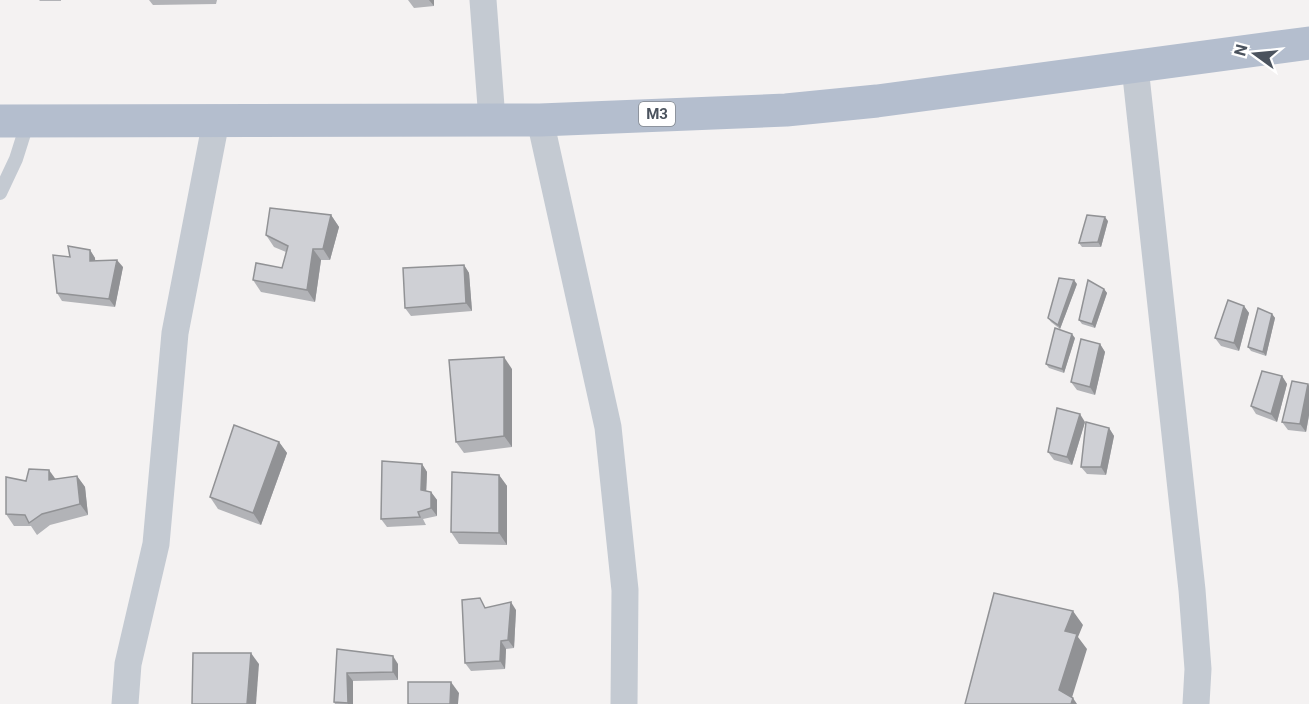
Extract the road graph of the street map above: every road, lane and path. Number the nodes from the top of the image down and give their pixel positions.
1 (483, 0) edge
2 (1309, 43) edge
3 (1135, 67) junction
4 (492, 120) junction
5 (540, 120) junction
6 (14, 121) edge
7 (216, 121) junction
8 (0, 193) edge
9 (125, 704) edge
10 (624, 704) edge
11 (1196, 704) edge

1 - 4 street
2 - 3 main road, M3
3 - 5 main road, M3
3 - 11 street
4 - 5 main road, M3
4 - 7 main road, M3
5 - 10 street
6 - 7 main road, M3
6 - 8 lane
7 - 9 street

